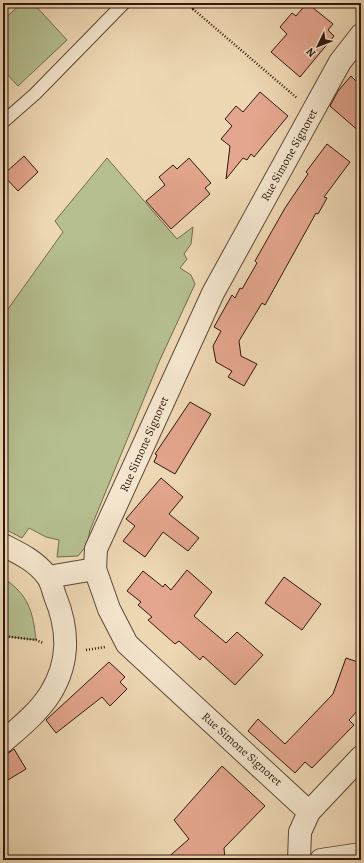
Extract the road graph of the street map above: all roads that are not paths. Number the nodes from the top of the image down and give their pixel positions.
1 (124, 3) edge
2 (361, 35) edge
3 (3, 122) edge
4 (3, 545) edge
5 (95, 569) junction
6 (48, 576) junction
7 (3, 742) edge
8 (361, 757) edge
9 (309, 812) junction
10 (361, 855) edge
11 (332, 859) edge
12 (299, 860) edge

1 - 3 lane
2 - 5 street, Rue Simone Signoret
4 - 6 street
5 - 6 street
5 - 9 street, Rue Simone Signoret
6 - 7 street
8 - 9 street
9 - 12 street
10 - 11 street

